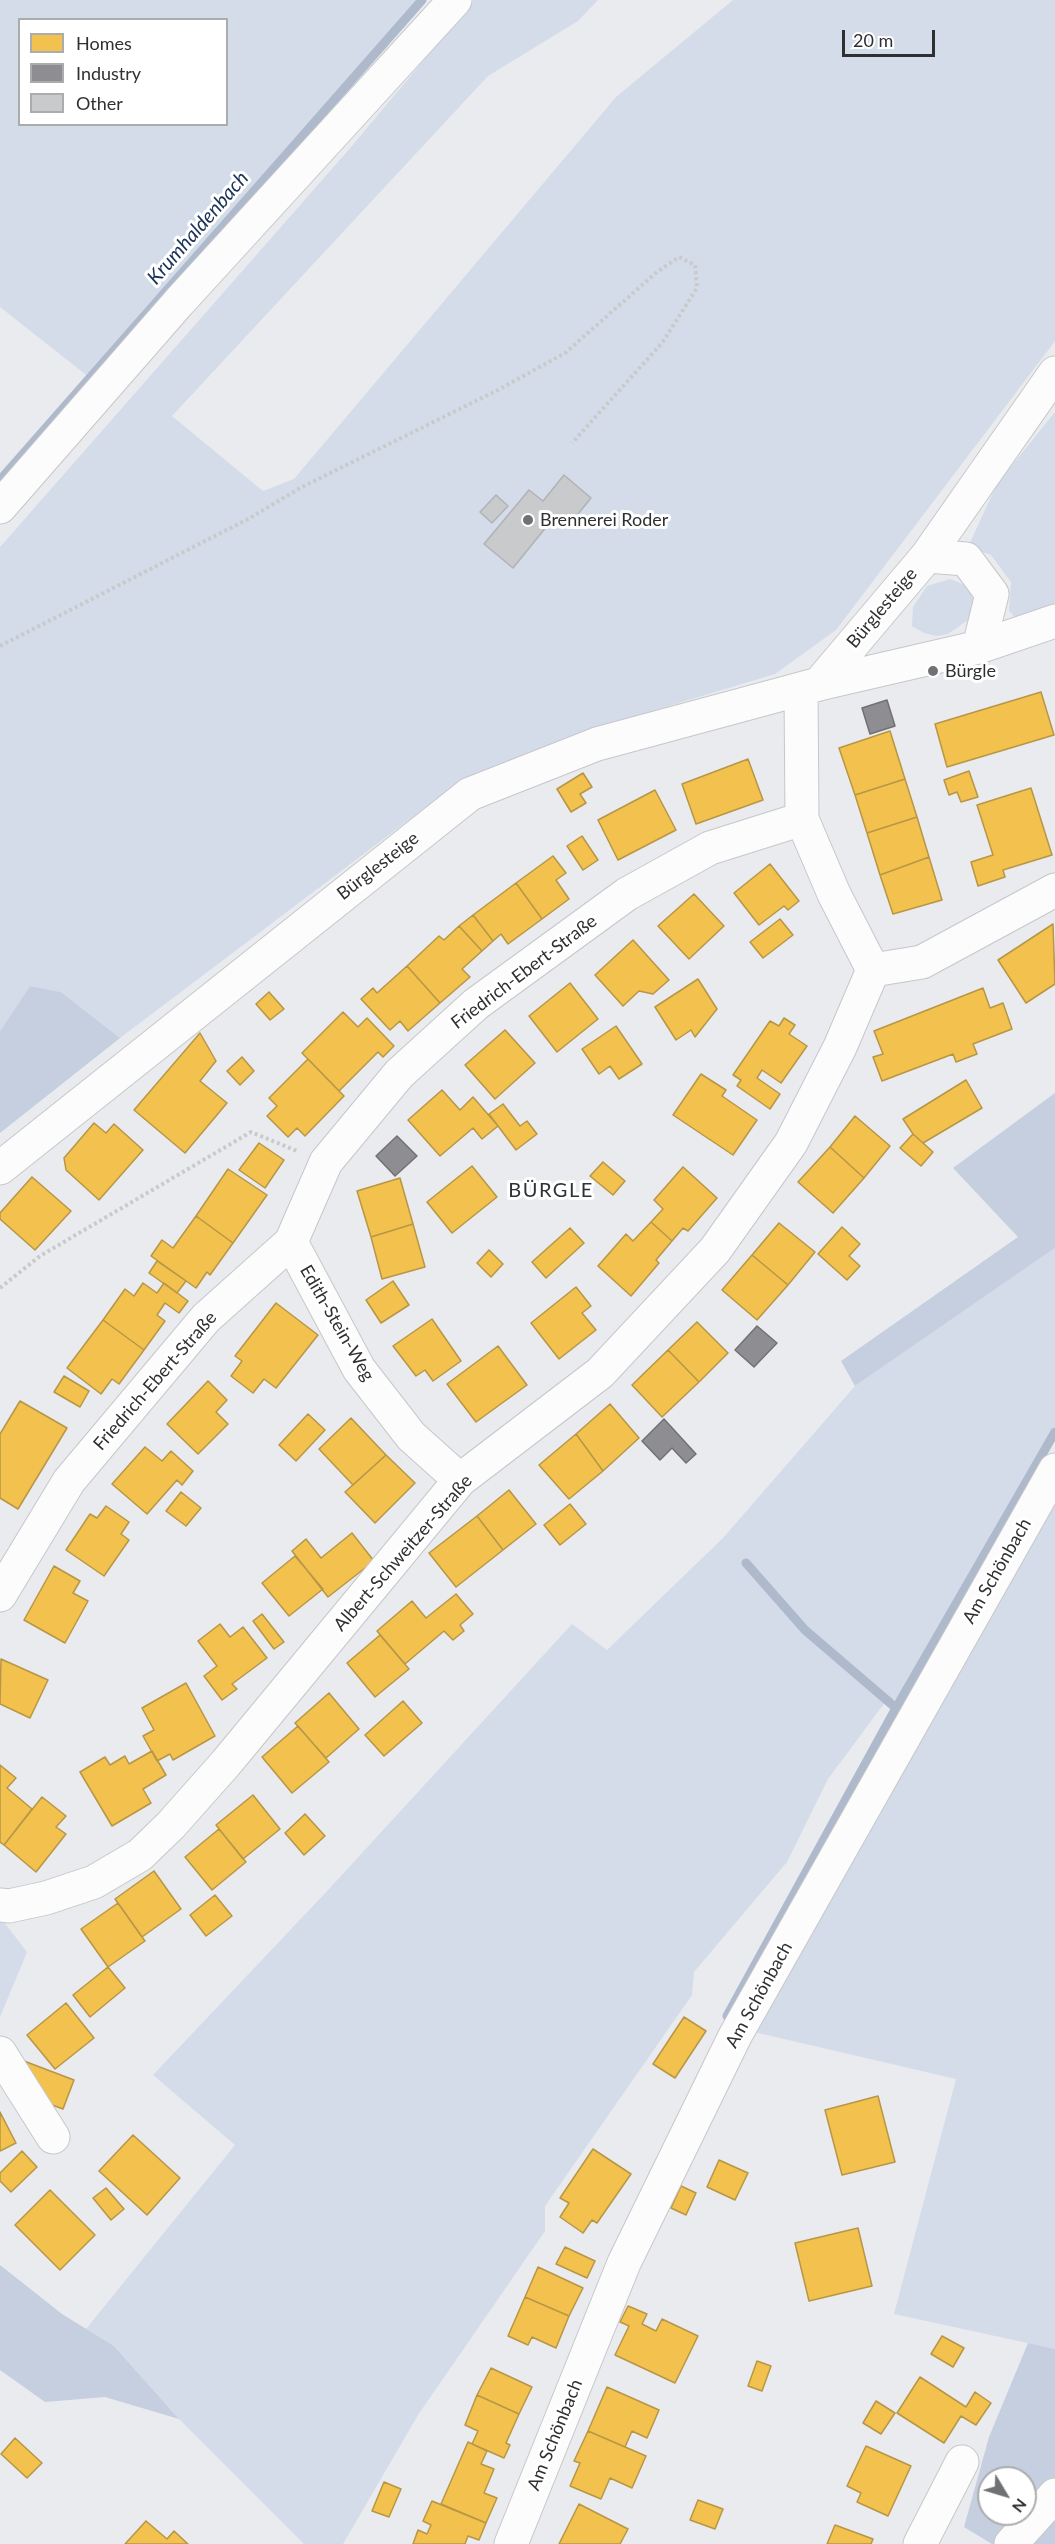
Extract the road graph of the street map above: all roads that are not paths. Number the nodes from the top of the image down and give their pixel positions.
1 (455, 0) edge
2 (1055, 373) edge
3 (0, 507) edge
4 (927, 556) junction
5 (1055, 621) edge
6 (979, 646) junction
7 (810, 687) junction
8 (802, 819) junction
9 (1055, 890) edge
10 (873, 970) junction
11 (0, 1168) edge
12 (291, 1242) junction
13 (1055, 1470) edge
14 (460, 1480) junction
15 (0, 1595) edge
16 (0, 1905) edge
17 (0, 2053) edge
18 (53, 2137) dead end
19 (962, 2462) dead end
20 (1055, 2495) edge
21 (511, 2544) edge
22 (920, 2544) edge
23 (1011, 2544) edge

1 - 3 street
2 - 4 street
4 - 6 street, Bürglesteige
4 - 7 street, Bürglesteige
5 - 6 street, Bürglesteige
6 - 7 street, Bürglesteige
7 - 8 street
7 - 11 street, Bürglesteige
8 - 10 street
8 - 12 street, Friedrich-Ebert-Straße
9 - 10 street
10 - 14 street, Albert-Schweitzer-Straße
12 - 14 street, Edith-Stein-Weg
12 - 15 street, Friedrich-Ebert-Straße
13 - 21 street, Am Schönbach
14 - 16 street, Albert-Schweitzer-Straße
17 - 18 street
19 - 22 street
20 - 23 street

